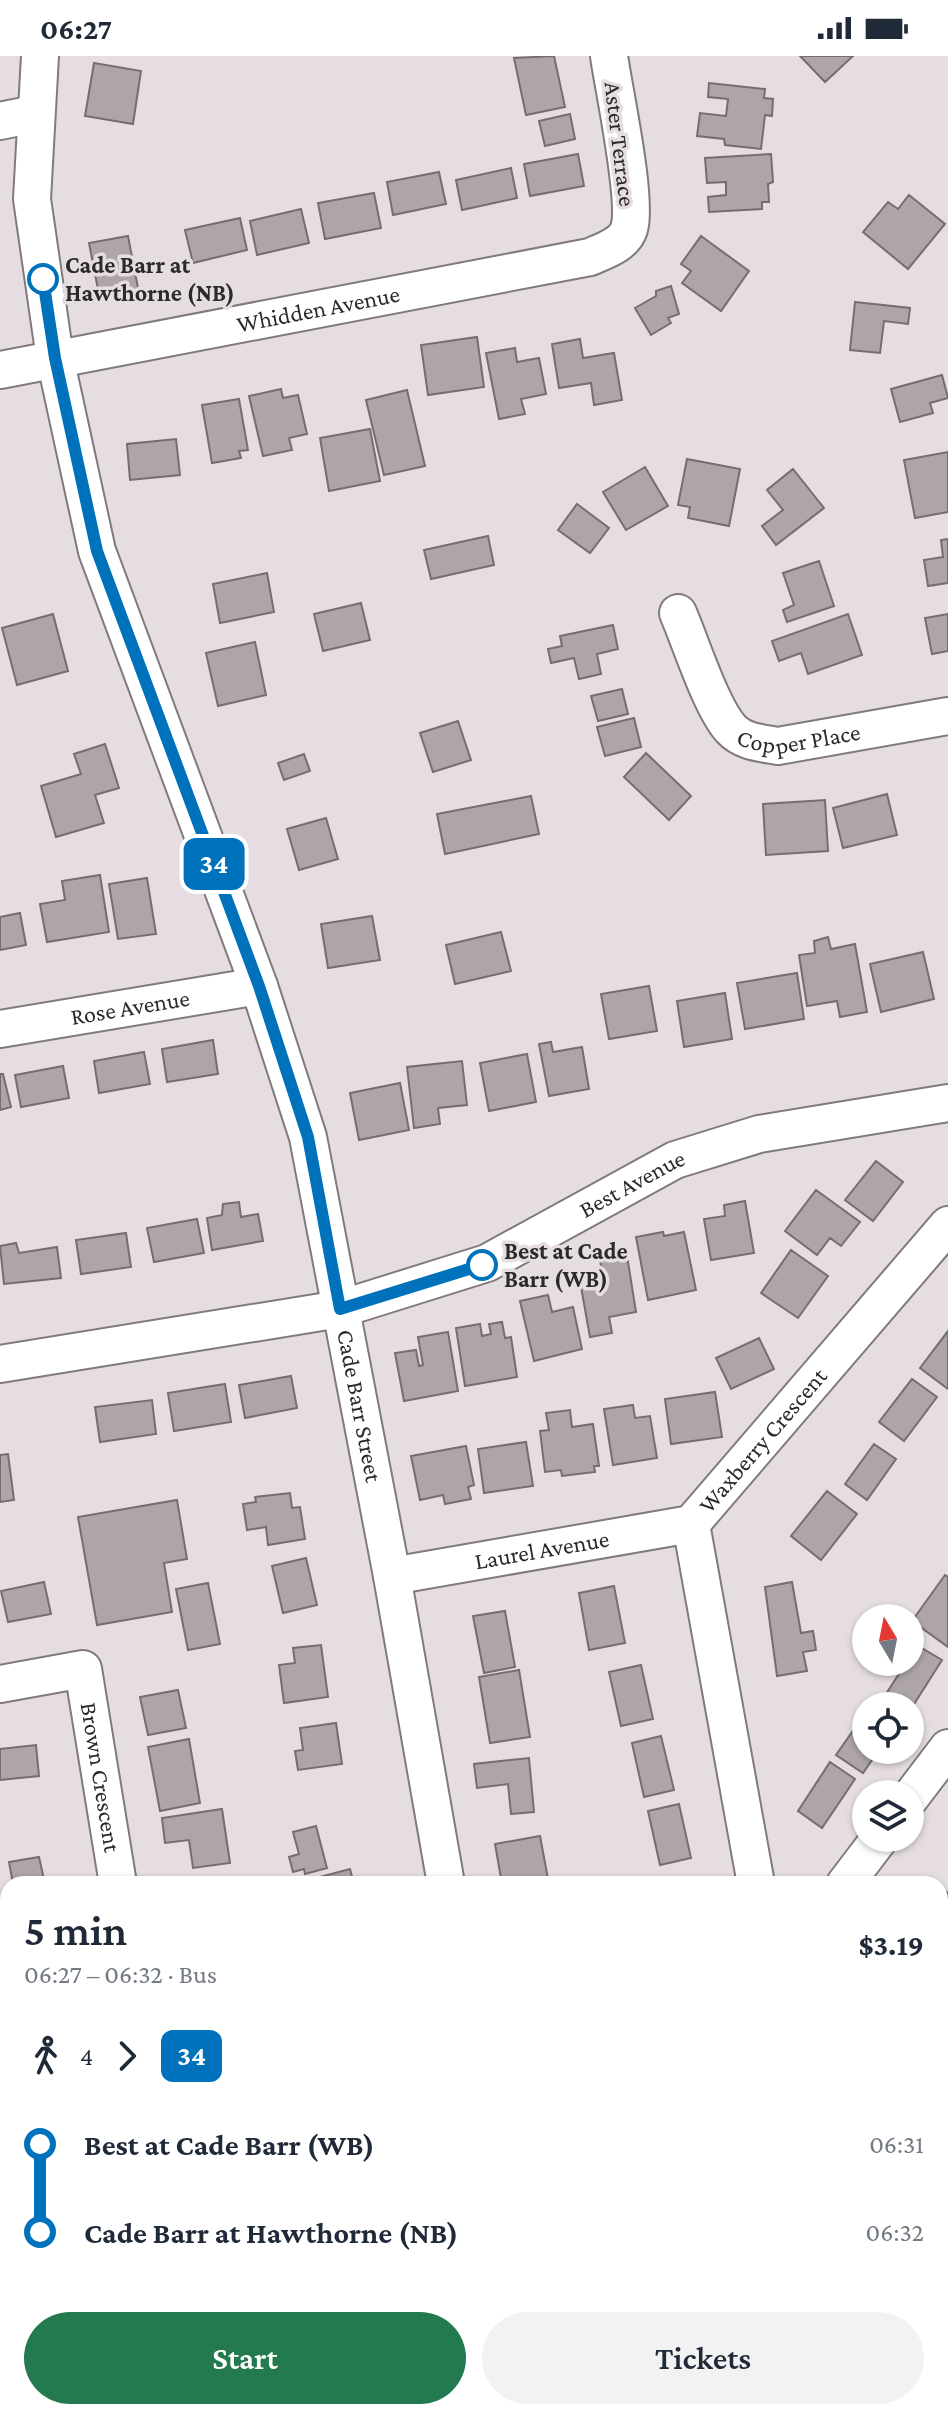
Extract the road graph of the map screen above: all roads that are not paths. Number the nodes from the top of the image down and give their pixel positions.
1 (40, 56) edge
2 (609, 56) edge
3 (17, 118) edge
4 (629, 231) joint
5 (55, 358) junction
6 (0, 370) edge
7 (678, 613) dead end
8 (948, 716) edge
9 (259, 986) junction
10 (0, 1029) edge
11 (948, 1103) edge
12 (948, 1225) edge
13 (340, 1309) junction
14 (0, 1364) edge
15 (691, 1524) junction
16 (392, 1576) junction
17 (0, 1684) edge
18 (948, 1748) edge
19 (924, 1780) edge
20 (869, 1852) edge
21 (117, 1876) edge
22 (445, 1876) edge
23 (755, 1876) edge
24 (851, 1876) edge

1 - 3 street, Cade Barr Street
2 - 4 street, Aster Terrace
3 - 5 street, Cade Barr Street
4 - 5 street, Whidden Avenue
5 - 6 street, Whidden Avenue
5 - 9 street, Cade Barr Street
7 - 8 street, Copper Place
9 - 10 street, Rose Avenue
9 - 13 street, Cade Barr Street
11 - 13 street, Best Avenue
12 - 15 street, Waxberry Crescent
13 - 14 street, Best Avenue
13 - 16 street, Cade Barr Street
15 - 16 street, Laurel Avenue
15 - 23 street, Waxberry Crescent
16 - 22 street, Cade Barr Street
17 - 21 street, Brown Crescent
18 - 19 street
20 - 24 street

